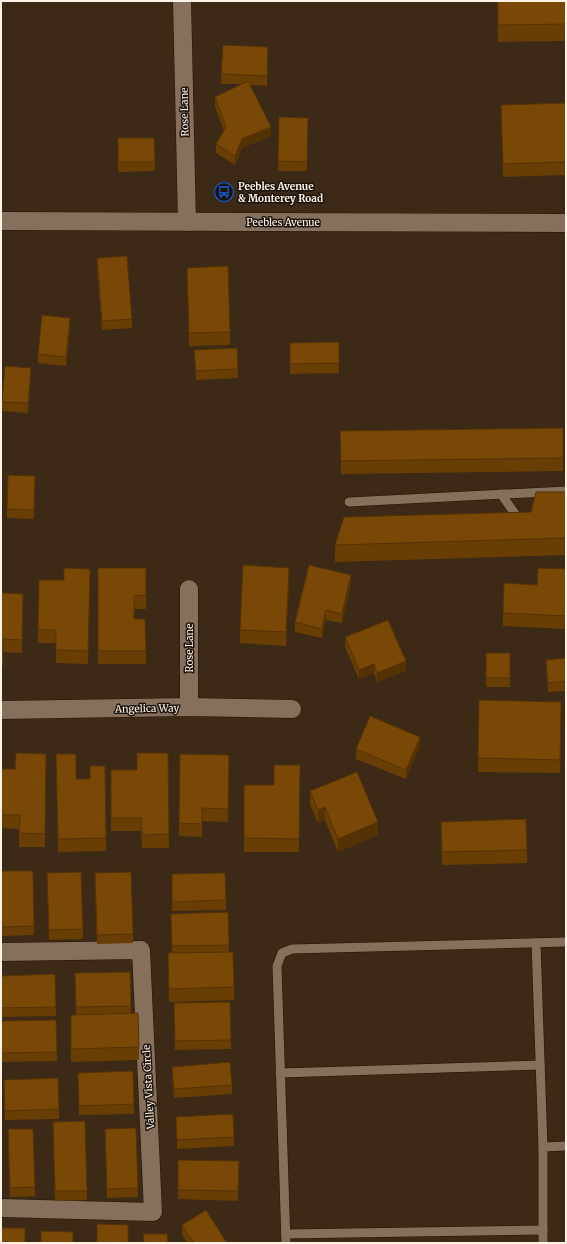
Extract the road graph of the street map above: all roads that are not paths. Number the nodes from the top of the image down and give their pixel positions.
1 (182, 1) edge
2 (1, 221) edge
3 (187, 222) junction
4 (566, 223) edge
5 (566, 491) edge
6 (501, 494) junction
7 (349, 502) dead end
8 (533, 520) edge
9 (189, 589) dead end
10 (189, 707) junction
11 (292, 709) dead end
12 (1, 710) edge
13 (566, 942) edge
14 (536, 943) junction
15 (1, 952) edge
16 (540, 1065) junction
17 (280, 1073) junction
18 (543, 1146) junction
19 (566, 1146) edge
20 (1, 1208) edge
21 (543, 1230) junction
22 (286, 1239) edge
23 (543, 1243) edge

1 - 3 street, Rose Lane
2 - 3 street, Peebles Avenue
3 - 4 street, Peebles Avenue
5 - 6 lane
6 - 7 lane
6 - 8 lane
9 - 10 street, Rose Lane
10 - 11 street, Angelica Way
10 - 12 street, Angelica Way
13 - 14 lane
14 - 16 lane
14 - 17 lane
15 - 20 street, Valley Vista Circle
16 - 17 lane
16 - 18 lane
17 - 22 lane
18 - 19 lane
18 - 21 lane
21 - 22 lane
21 - 23 lane

